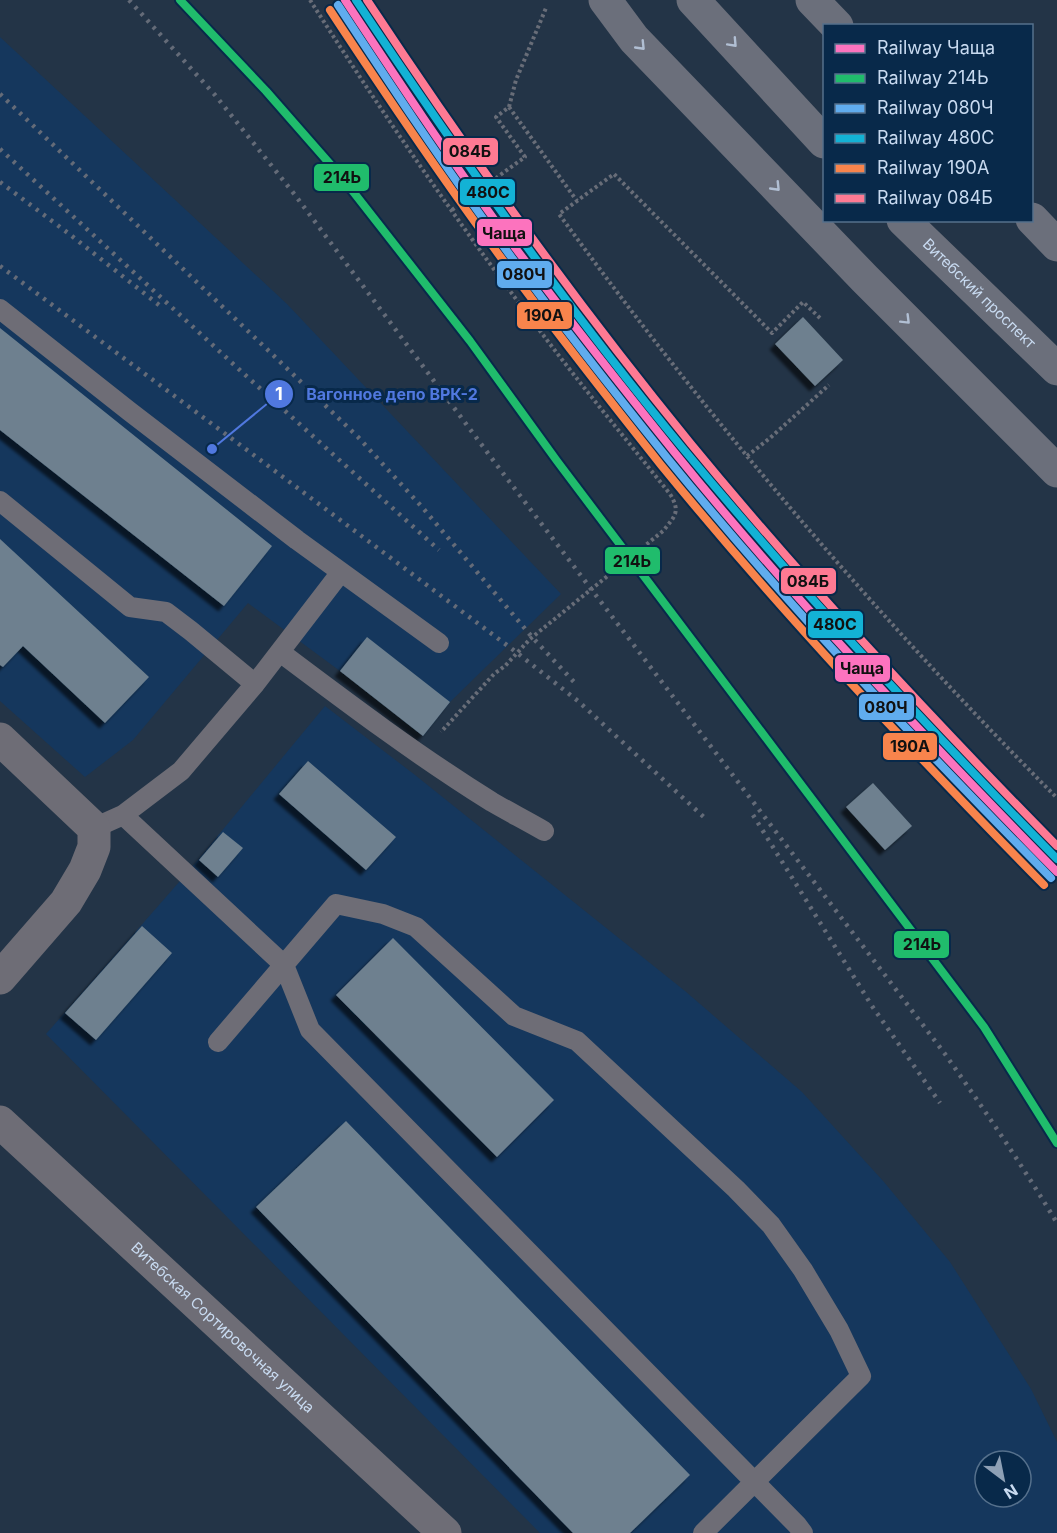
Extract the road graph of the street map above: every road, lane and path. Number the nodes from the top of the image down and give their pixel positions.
1 (310, 0) edge
2 (606, 0) edge
3 (693, 0) edge
4 (812, 0) edge
5 (546, 8) dead end
6 (835, 24) edge
7 (509, 107) junction
8 (823, 140) edge
9 (577, 201) junction
10 (1033, 202) edge
11 (452, 210) junction
12 (905, 222) edge
13 (1046, 234) edge
14 (0, 309) edge
15 (820, 318) dead end
16 (1057, 369) edge
17 (829, 385) dead end
18 (747, 456) junction
19 (1057, 471) edge
20 (0, 501) edge
21 (340, 572) junction
22 (439, 643) dead end
23 (280, 652) junction
24 (255, 684) junction
25 (0, 739) edge
26 (420, 755) junction
27 (1057, 798) edge
28 (108, 821) junction
29 (544, 831) dead end
30 (284, 965) junction
31 (0, 978) edge
32 (218, 1042) dead end
33 (0, 1122) edge
34 (754, 1482) junction
35 (445, 1533) edge
36 (703, 1533) edge
37 (803, 1533) edge

1 - 11 path
2 -> 19 main road
3 -> 8 main road
4 - 6 main road
5 - 7 path
7 - 9 path
7 - 11 path
9 - 15 path
9 - 18 path
10 - 13 lane
11 - 26 path
12 - 16 main road, Витебский проспект
14 - 21 lane
17 - 18 path
18 - 27 path
20 - 24 lane
21 - 22 lane
21 - 23 lane
23 - 24 lane
23 - 26 lane
24 - 28 lane
25 - 28 street
26 - 29 lane
28 - 30 lane
28 - 31 street
30 - 32 lane
30 - 34 lane
30 - 34 lane
33 - 35 street, Витебская Сортировочная улица
34 - 36 lane
34 - 37 lane

